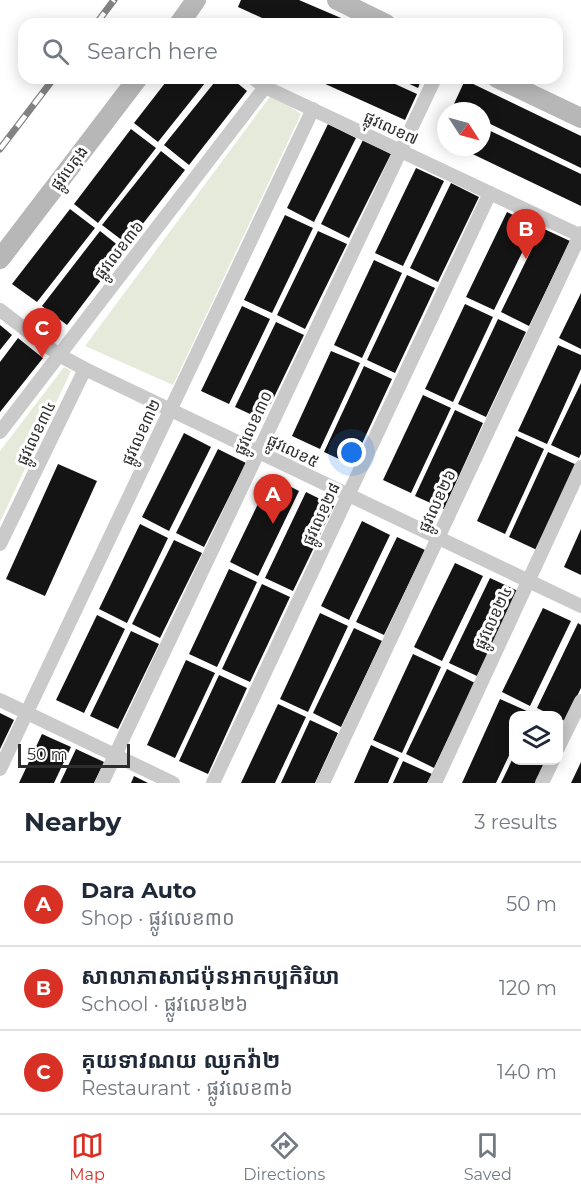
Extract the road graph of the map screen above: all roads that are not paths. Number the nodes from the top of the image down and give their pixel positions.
1 (196, 0) edge
2 (337, 0) edge
3 (184, 18) edge
4 (374, 18) edge
5 (133, 84) edge
6 (261, 84) edge
7 (432, 84) edge
8 (510, 84) edge
9 (265, 87) junction
10 (312, 109) junction
11 (581, 118) edge
12 (401, 151) junction
13 (490, 193) junction
14 (581, 235) edge
15 (0, 259) edge
16 (0, 310) edge
17 (59, 355) junction
18 (85, 369) junction
19 (170, 410) junction
20 (0, 432) edge
21 (258, 452) junction
22 (581, 467) edge
23 (348, 495) junction
24 (438, 538) junction
25 (0, 544) edge
26 (528, 581) junction
27 (581, 606) edge
28 (0, 700) edge
29 (581, 701) edge
30 (26, 713) junction
31 (563, 738) edge
32 (115, 755) junction
33 (551, 765) edge
34 (0, 768) edge
35 (102, 783) edge
36 (173, 783) edge
37 (213, 783) edge
38 (323, 783) edge
39 (435, 783) edge
40 (542, 783) edge

1 - 3 main road
2 - 4 main road
5 - 15 main road, ផ្លូវបេតុង
6 - 9 street, ផ្លុវលេខ៧
7 - 12 street, ផ្លូវលេខ៣០
8 - 11 main road
9 - 10 street, ផ្លុវលេខ៧
9 - 17 street, ផ្លូវលេខ៣៦
10 - 12 street, ផ្លុវលេខ៧
10 - 19 street, ផ្លូវលេខ៣២
12 - 13 street, ផ្លុវលេខ៧
12 - 21 street, ផ្លូវលេខ៣០
13 - 14 street, ផ្លុវលេខ៧
13 - 23 street, ផ្លូវលេខ២៨
14 - 24 street, ផ្លូវលេខ២៦
16 - 17 street, ផ្លូវលេខ៥
17 - 18 street, ផ្លូវលេខ៥
17 - 20 street, ផ្លូវលេខ៣៦
18 - 19 street, ផ្លូវលេខ៥
18 - 25 street, ផ្លូវលេខ៣៤
19 - 21 street, ផ្លូវលេខ៥
19 - 30 street, ផ្លូវលេខ៣២
21 - 23 street, ផ្លូវលេខ៥
21 - 32 street, ផ្លូវលេខ៣០
22 - 26 street, ផ្លូវលេខ២៤
23 - 24 street, ផ្លូវលេខ៥
23 - 37 street, ផ្លូវលេខ២៨
24 - 26 street, ផ្លូវលេខ៥
24 - 38 street, ផ្លូវលេខ២៦
26 - 27 street, ផ្លូវលេខ៥
26 - 39 street, ផ្លូវលេខ២៤
28 - 30 street
29 - 31 street
30 - 32 street
30 - 34 street, ផ្លូវលេខ៣២
32 - 35 street, ផ្លូវលេខ៣០
32 - 36 street
33 - 40 street

